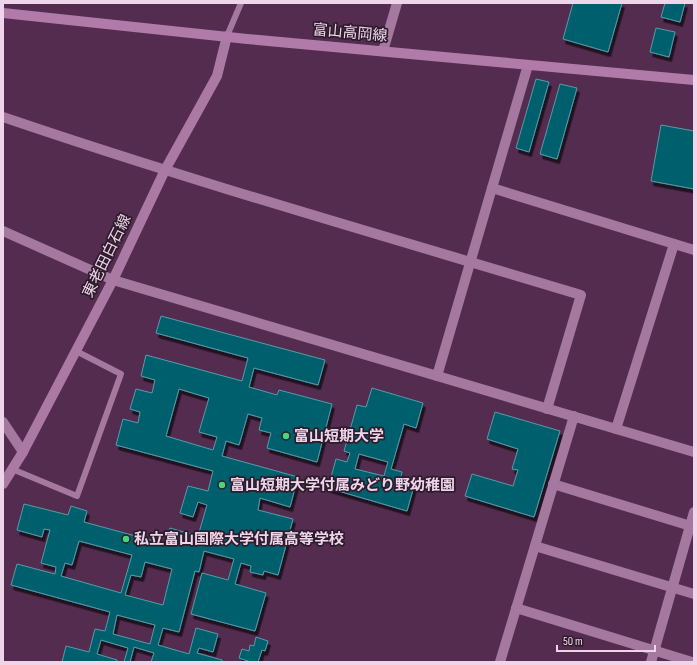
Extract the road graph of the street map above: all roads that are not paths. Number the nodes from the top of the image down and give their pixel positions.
1 (241, 3) edge
2 (397, 3) edge
3 (3, 13) edge
4 (227, 36) junction
5 (383, 51) junction
6 (528, 65) junction
7 (694, 80) edge
8 (3, 117) edge
9 (165, 170) junction
10 (492, 188) junction
11 (3, 231) edge
12 (674, 244) junction
13 (694, 250) edge
14 (470, 262) junction
15 (113, 280) junction
16 (76, 351) junction
17 (437, 376) junction
18 (547, 409) junction
19 (574, 416) junction
20 (3, 422) edge
21 (616, 429) junction
22 (23, 452) junction
23 (694, 452) edge
24 (12, 469) junction
25 (3, 483) edge
26 (553, 484) junction
27 (694, 512) edge
28 (692, 526) edge
29 (535, 546) junction
30 (672, 588) junction
31 (694, 594) edge
32 (516, 608) junction
33 (654, 650) junction
34 (500, 662) edge
35 (650, 662) edge
36 (692, 662) edge

1 - 4 lane
2 - 5 street
3 - 4 main road, 富山高岡線
4 - 5 main road, 富山高岡線
4 - 9 main road, 東老田白石線
5 - 6 main road, 富山高岡線
6 - 7 main road, 富山高岡線
6 - 10 street
8 - 9 street
9 - 14 street
9 - 15 main road, 東老田白石線
10 - 12 street
10 - 14 street
11 - 15 street
12 - 13 street
12 - 21 street
14 - 17 street
14 - 18 street
15 - 16 main road, 東老田白石線
15 - 17 street
16 - 22 main road, 東老田白石線
16 - 24 lane
17 - 18 street
18 - 19 street
19 - 21 street
19 - 26 street
20 - 22 street
21 - 23 street
22 - 24 main road, 東老田白石線
24 - 25 main road, 東老田白石線
26 - 28 street
26 - 29 street
27 - 28 street
28 - 30 street
29 - 30 street
29 - 32 street
30 - 31 street
30 - 33 street
32 - 33 street
32 - 34 street
33 - 35 street
33 - 36 street

